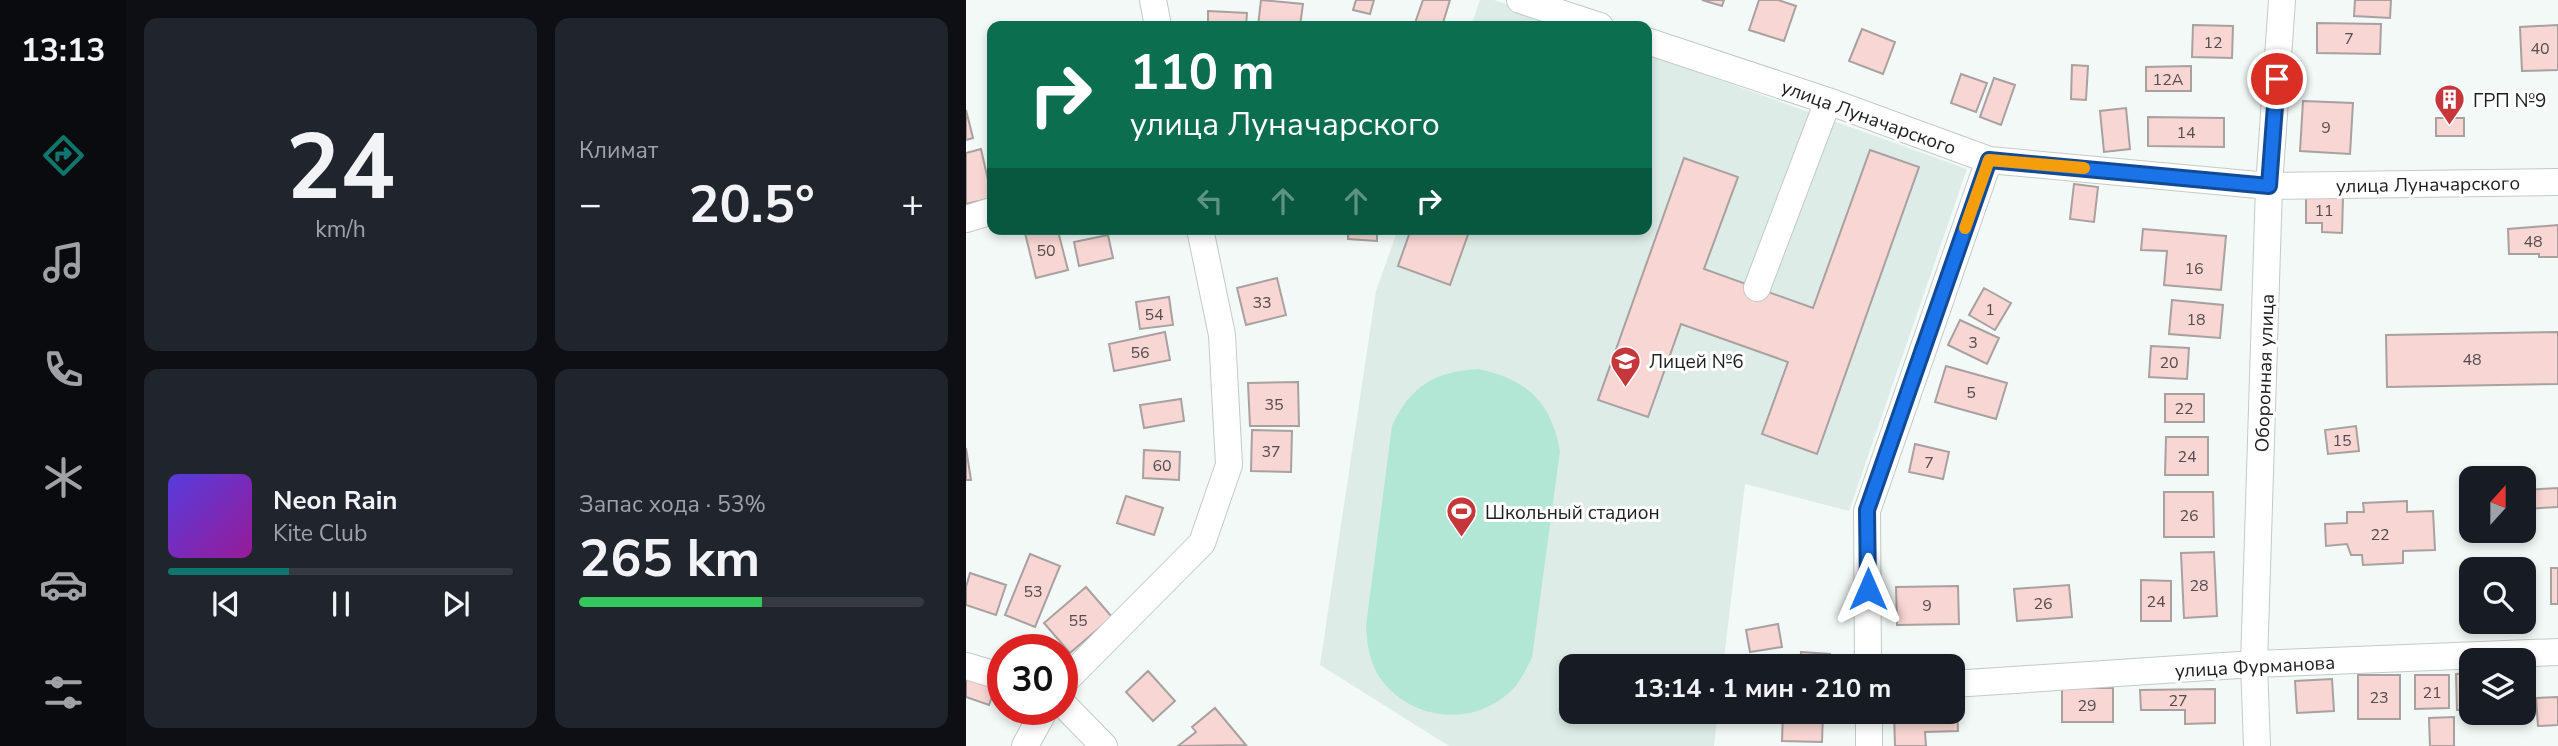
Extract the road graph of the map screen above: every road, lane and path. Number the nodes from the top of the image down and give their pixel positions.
1 (1153, 0) edge
2 (1520, 0) edge
3 (2282, 0) edge
4 (1157, 21) edge
5 (1585, 21) edge
6 (1652, 43) edge
7 (1828, 101) junction
8 (1989, 160) junction
9 (2558, 182) edge
10 (2269, 186) junction
11 (987, 213) edge
12 (966, 219) edge
13 (1201, 235) edge
14 (1757, 288) dead end
15 (2558, 652) edge
16 (1868, 654) edge
17 (2255, 664) junction
18 (966, 666) edge
19 (1078, 668) edge
20 (987, 672) edge
21 (1965, 683) edge
22 (1078, 719) edge
23 (1868, 724) edge
24 (1036, 725) edge
25 (1025, 746) edge
26 (1104, 746) edge
27 (1869, 746) edge
28 (2257, 746) edge

1 - 4 street
2 - 5 street
3 - 10 street, Оборонная улица
6 - 7 street, улица Луначарского
7 - 8 street, улица Луначарского
7 - 14 street
8 - 10 street, улица Луначарского
8 - 16 street
9 - 10 street, улица Луначарского
10 - 17 street, Оборонная улица
11 - 12 street
13 - 19 street
15 - 17 street, улица Фурманова
17 - 21 street, улица Фурманова
17 - 28 street, Оборонная улица
18 - 20 street
22 - 26 street
23 - 27 street
24 - 25 street

